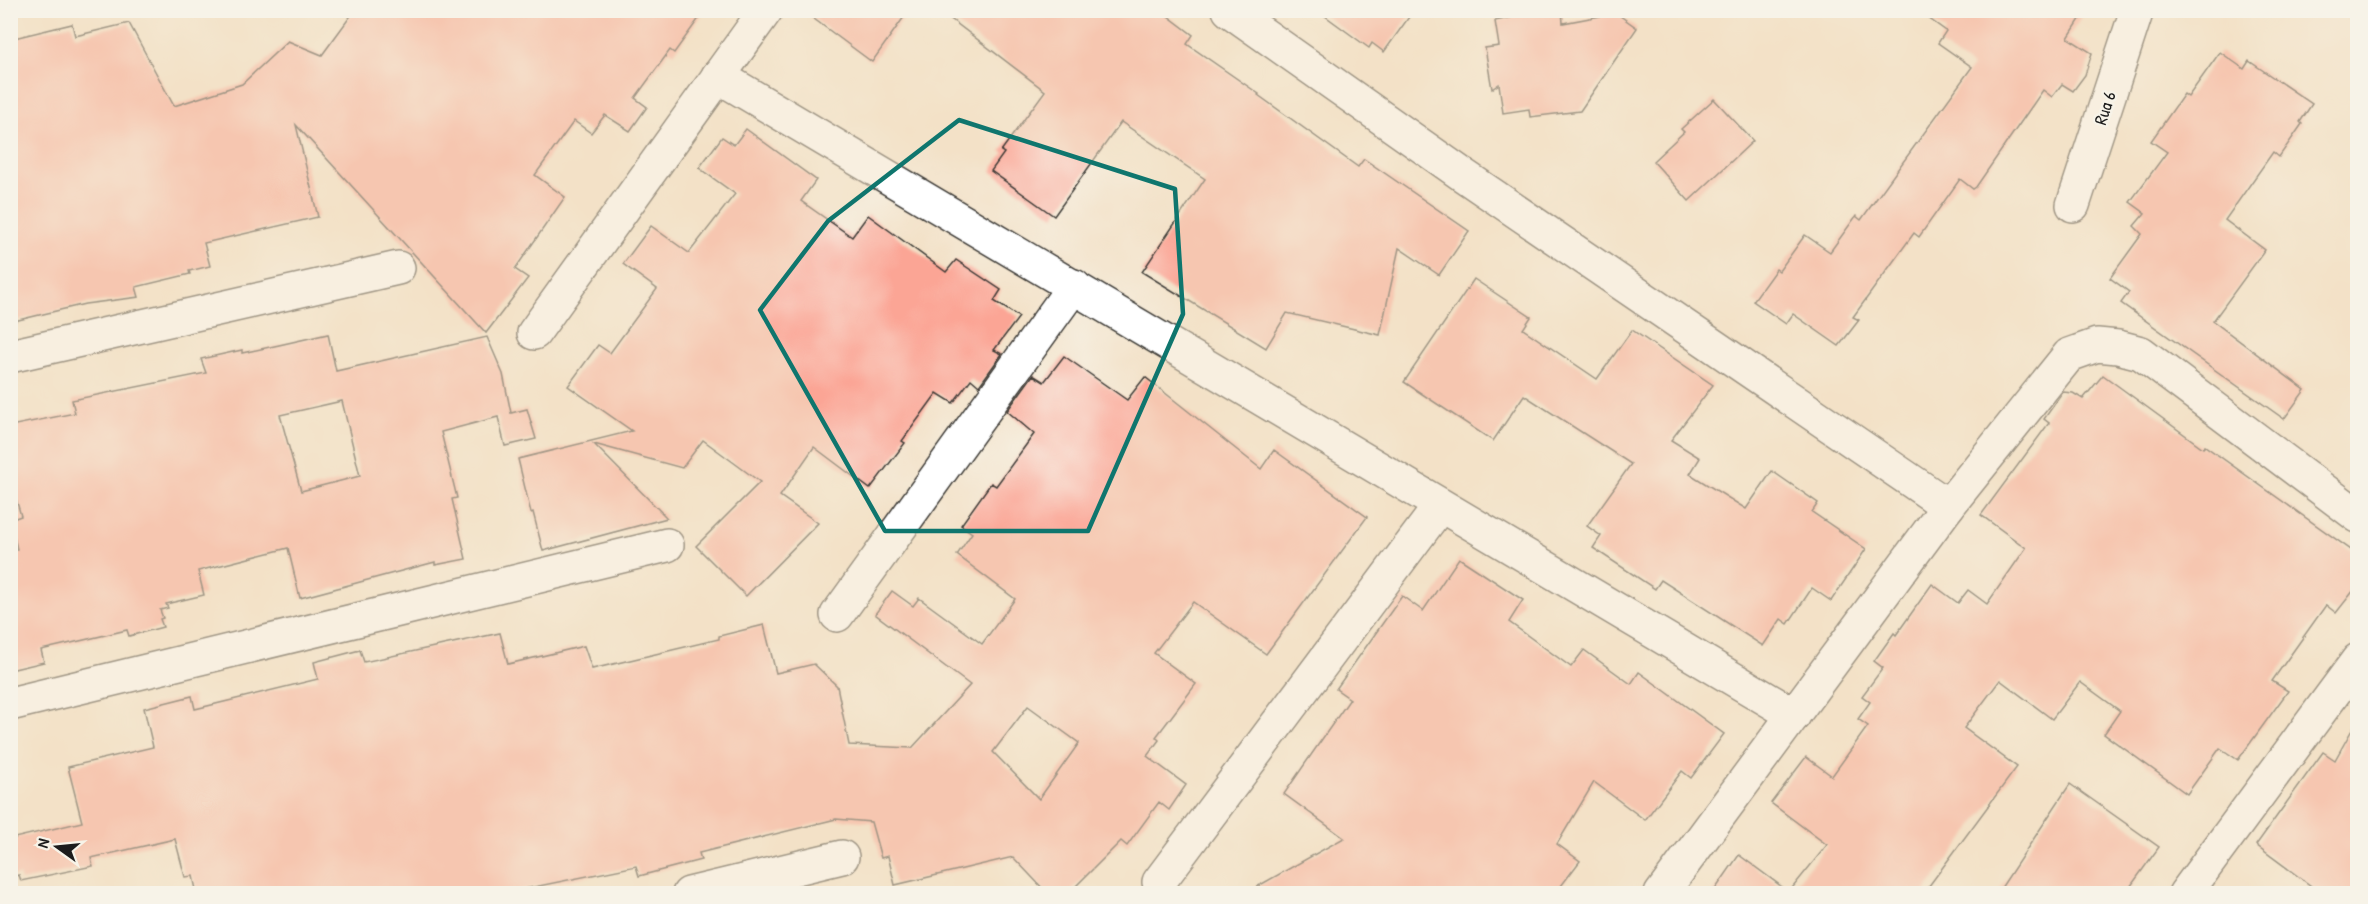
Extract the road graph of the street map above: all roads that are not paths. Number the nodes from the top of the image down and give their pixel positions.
1 (766, 10) edge
2 (1229, 10) edge
3 (2137, 10) edge
4 (718, 76) junction
5 (2073, 205) dead end
6 (398, 268) dead end
7 (1074, 286) junction
8 (534, 333) dead end
9 (10, 356) edge
10 (1440, 506) junction
11 (1948, 506) junction
12 (2358, 516) edge
13 (667, 545) dead end
14 (837, 615) dead end
15 (2358, 660) edge
16 (10, 704) edge
17 (1794, 715) junction
18 (842, 857) dead end
19 (1159, 882) dead end
20 (689, 894) edge
21 (1662, 894) edge
22 (2185, 894) edge

1 - 4 street
2 - 11 street
3 - 5 street, Rua 6
4 - 7 street
4 - 8 street
6 - 9 street
7 - 10 street
7 - 14 street
10 - 17 street
10 - 19 street
11 - 12 street
11 - 17 street
13 - 16 street
15 - 22 street
17 - 21 street
18 - 20 street

